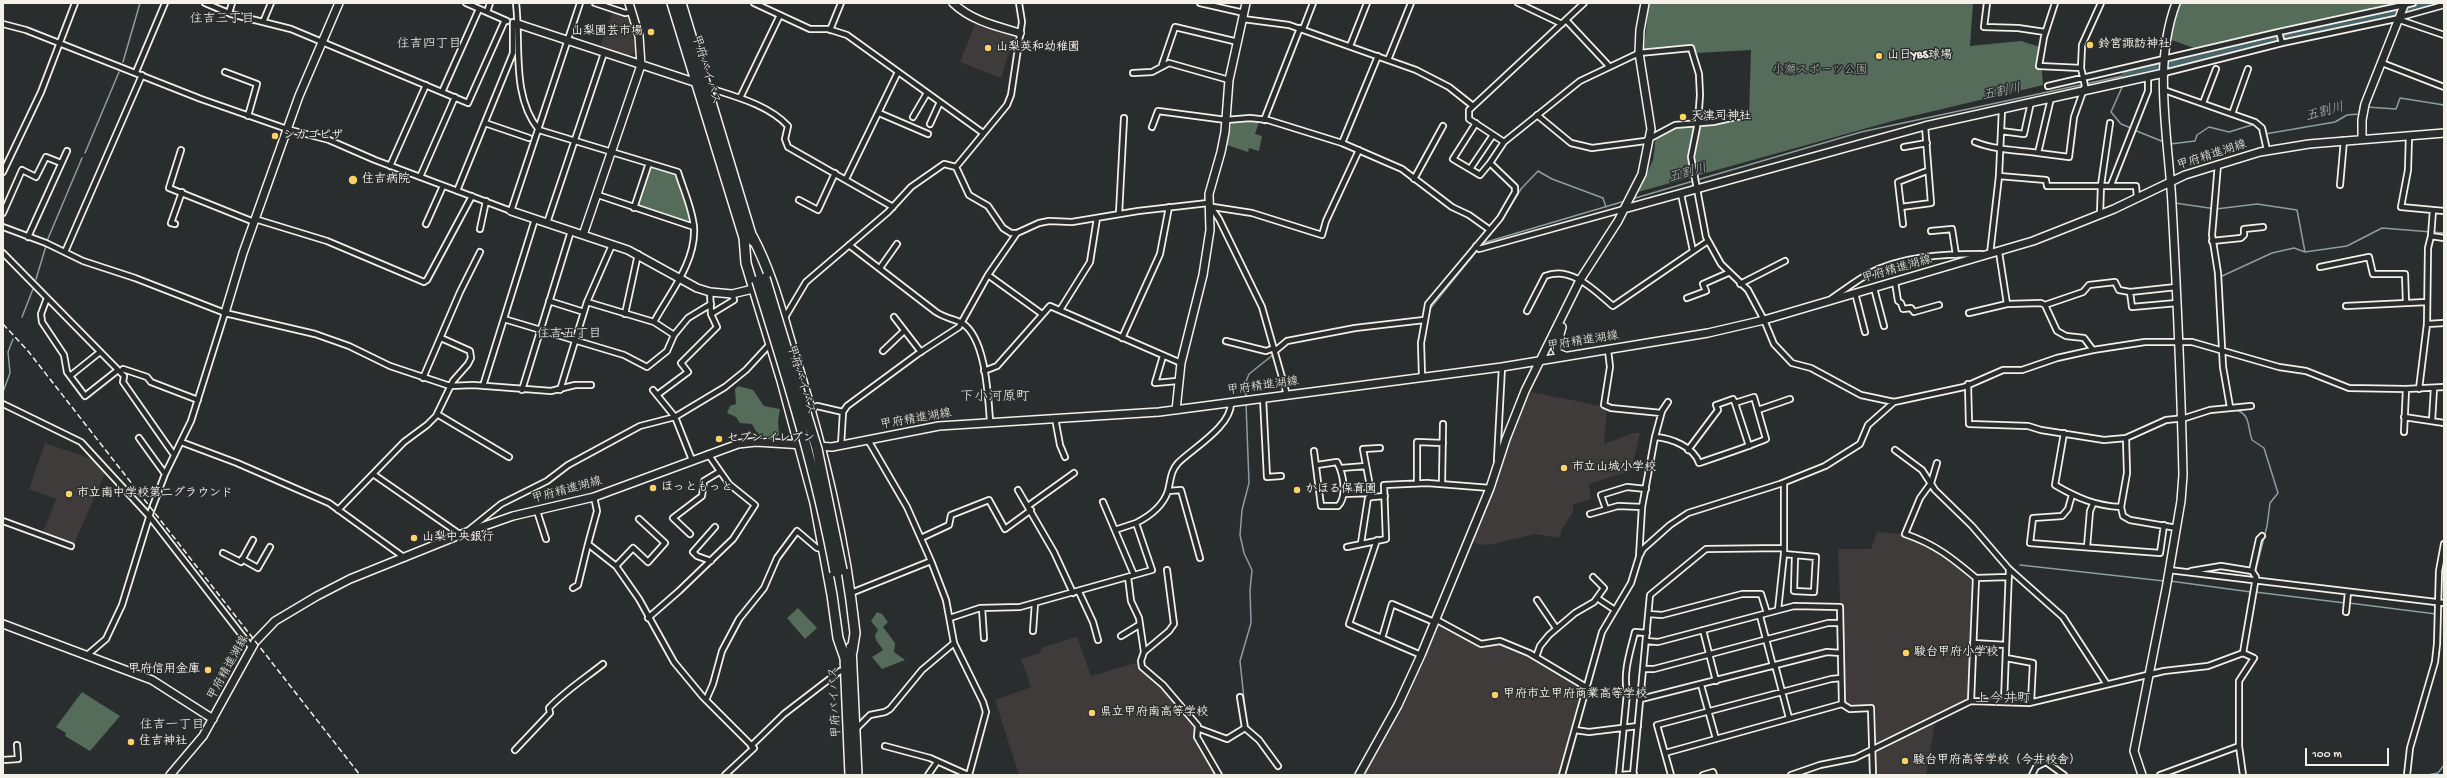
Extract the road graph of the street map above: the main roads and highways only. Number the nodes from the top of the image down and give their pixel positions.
1 (672, 3) edge
2 (681, 3) edge
3 (748, 237) junction
4 (759, 283) junction
5 (838, 571) junction
6 (852, 652) junction
7 (846, 666) junction
8 (850, 775) edge
9 (857, 775) edge

1 - 3 highway, 甲府バイパス
2 - 3 highway, 甲府バイパス
3 - 4 highway, 甲府バイパス
3 - 4 highway
3 - 6 highway
4 - 5 highway, 甲府バイパス, bridge
4 - 7 highway
5 - 6 highway, 甲府バイパス
5 - 7 highway, 甲府バイパス
6 - 9 highway, 甲府バイパス
7 - 8 highway, 甲府バイパス

